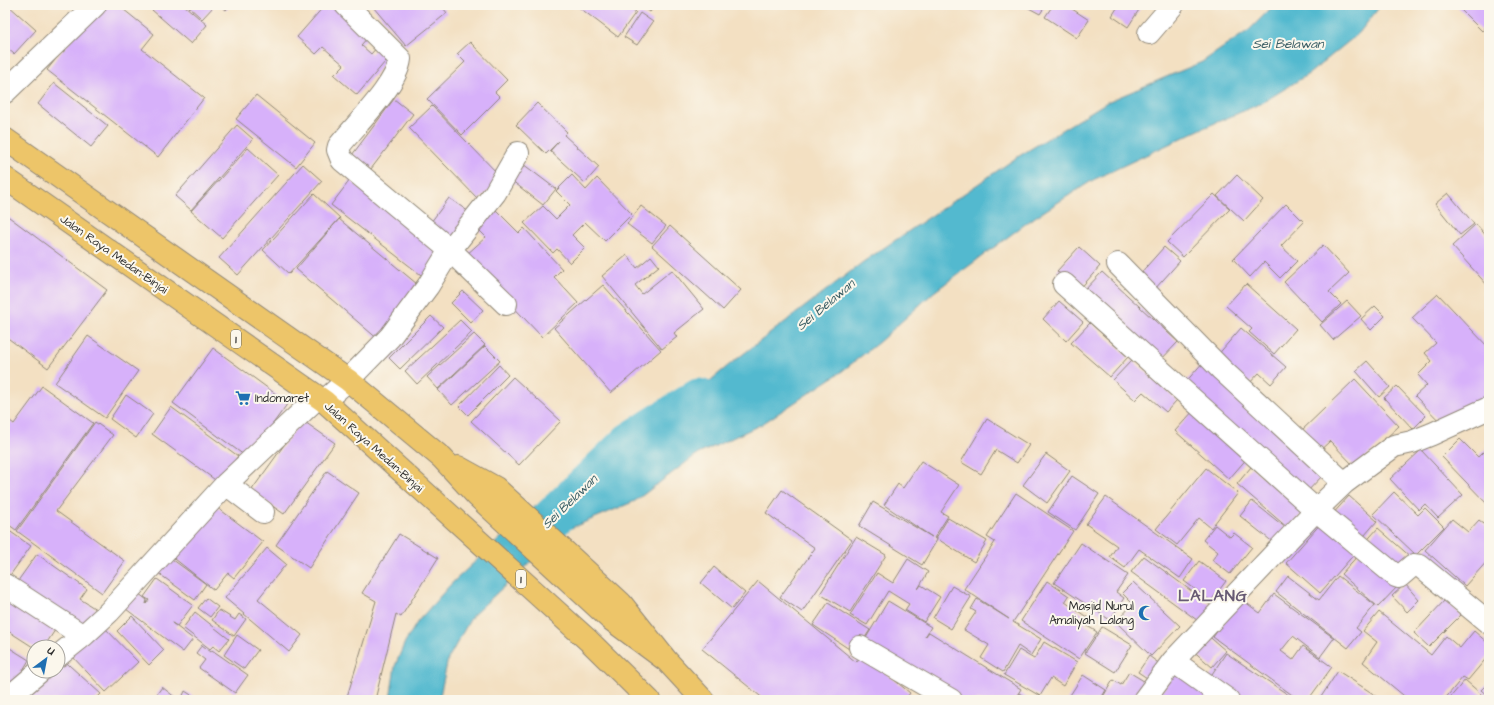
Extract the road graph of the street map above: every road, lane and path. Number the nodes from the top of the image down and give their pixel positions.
1 (95, 5) edge
2 (346, 5) edge
3 (1173, 5) edge
4 (1149, 33) dead end
5 (5, 92) edge
6 (5, 140) edge
7 (518, 153) dead end
8 (5, 178) edge
9 (450, 250) junction
10 (1118, 264) dead end
11 (1064, 284) dead end
12 (506, 304) dead end
13 (348, 380) junction
14 (321, 399) junction
15 (1489, 408) edge
16 (1344, 483) junction
17 (226, 484) junction
18 (1316, 510) junction
19 (263, 512) dead end
20 (5, 585) edge
21 (1489, 623) edge
22 (83, 636) junction
23 (860, 647) dead end
24 (66, 650) edge
25 (1173, 661) junction
26 (31, 679) edge
27 (6, 700) edge
28 (649, 700) edge
29 (703, 700) edge
30 (951, 700) edge
31 (1144, 700) edge
32 (1228, 700) edge

1 - 5 street
2 - 9 street
3 - 4 street
6 - 13 highway
7 - 9 street
8 - 14 highway, Jalan Raya Medan-Binjai / 1
9 - 12 street
9 - 13 street
10 - 16 street
11 - 18 street
13 - 14 street
13 - 29 highway
14 - 17 street
14 - 28 highway, Jalan Raya Medan-Binjai / 1
15 - 16 street
16 - 18 street
17 - 19 street
17 - 22 street
18 - 21 street
18 - 25 street
20 - 22 street
22 - 24 street
23 - 30 street
25 - 31 street
25 - 32 street
26 - 27 street

